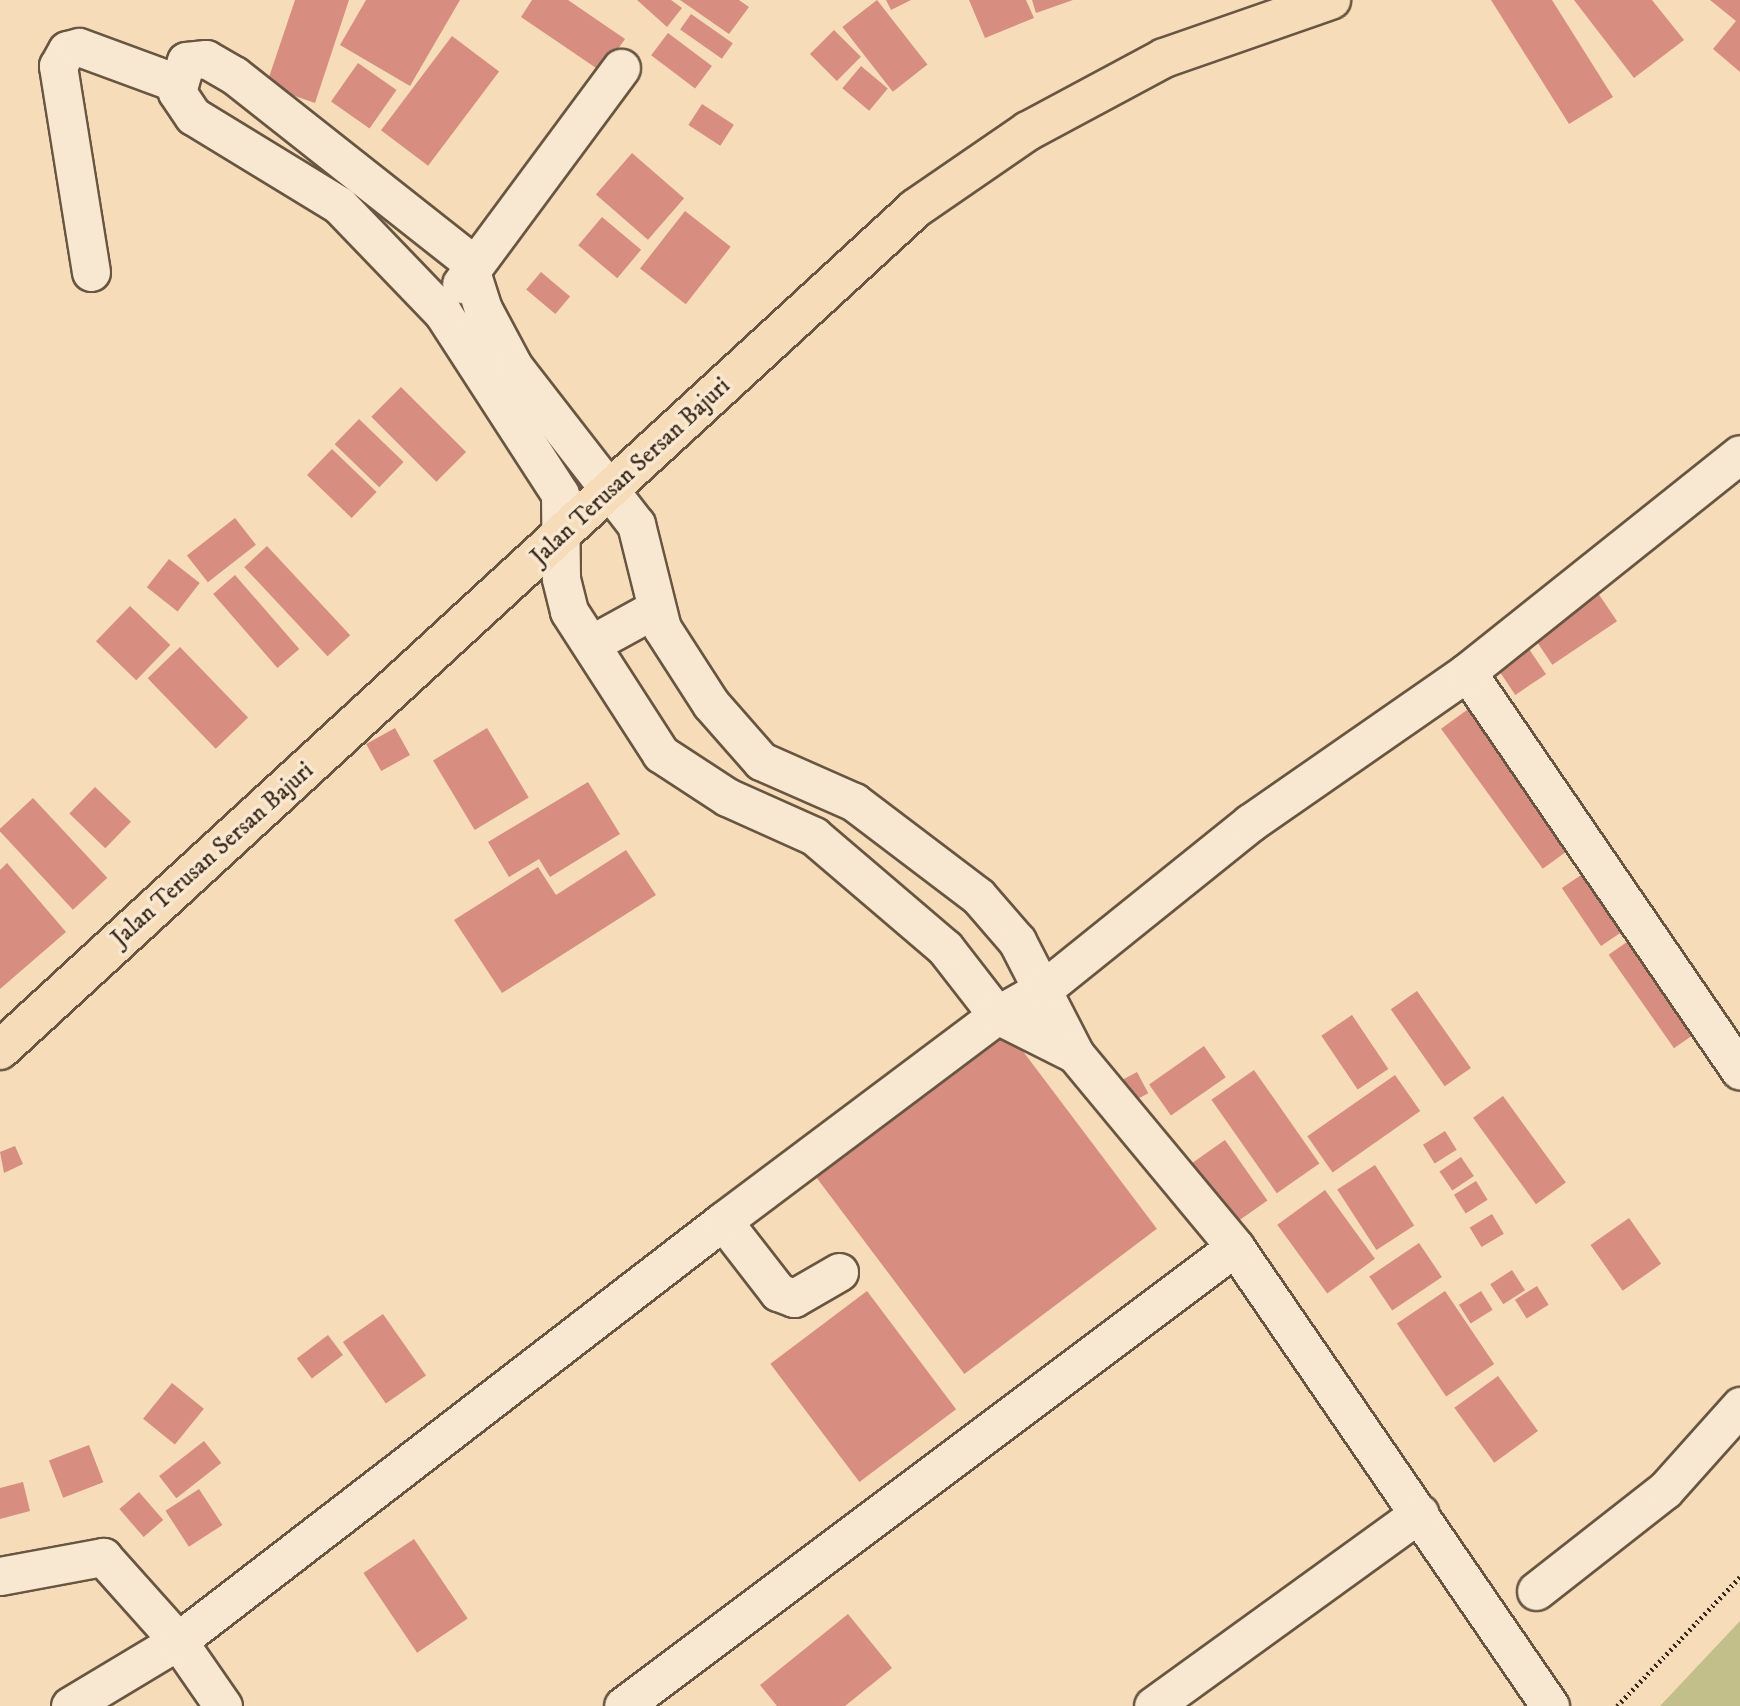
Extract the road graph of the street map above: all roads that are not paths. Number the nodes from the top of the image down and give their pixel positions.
1 (1331, 0) edge
2 (621, 68) dead end
3 (177, 83) junction
4 (472, 265) junction
5 (91, 272) dead end
6 (443, 313) junction
7 (1740, 454) edge
8 (614, 489) junction
9 (563, 536) junction
10 (655, 609) junction
11 (591, 644) junction
12 (1466, 672) junction
13 (854, 802) junction
14 (814, 836) junction
15 (1046, 987) junction
16 (998, 1015) junction
17 (0, 1050) edge
18 (1075, 1054) junction
19 (1740, 1070) edge
20 (723, 1221) junction
21 (1235, 1247) junction
22 (839, 1272) dead end
23 (1740, 1406) edge
24 (1420, 1513) junction
25 (0, 1576) edge
26 (1535, 1591) dead end
27 (178, 1642) junction
28 (70, 1706) edge
29 (223, 1706) edge
30 (623, 1706) edge
31 (1153, 1706) edge
32 (1550, 1706) edge

1 - 8 main road, Jalan Terusan Sersan Bajuri
2 - 4 lane
3 - 4 lane
3 - 5 lane
3 - 6 lane
4 - 6 lane
4 - 8 lane
6 - 9 lane
7 - 12 lane
8 - 9 main road, Jalan Terusan Sersan Bajuri
8 - 10 lane
9 - 11 lane
9 - 17 main road, Jalan Terusan Sersan Bajuri
10 - 11 lane
10 - 13 lane
11 - 14 lane
12 - 15 lane
12 - 19 lane
13 - 14 lane
13 - 15 lane
14 - 16 lane
15 - 16 lane
15 - 18 lane
16 - 18 lane
16 - 20 lane
18 - 21 lane
20 - 22 lane
20 - 27 lane
21 - 24 lane
21 - 30 lane
23 - 26 lane
24 - 31 lane
24 - 32 lane
25 - 27 lane
27 - 28 lane
27 - 29 lane

